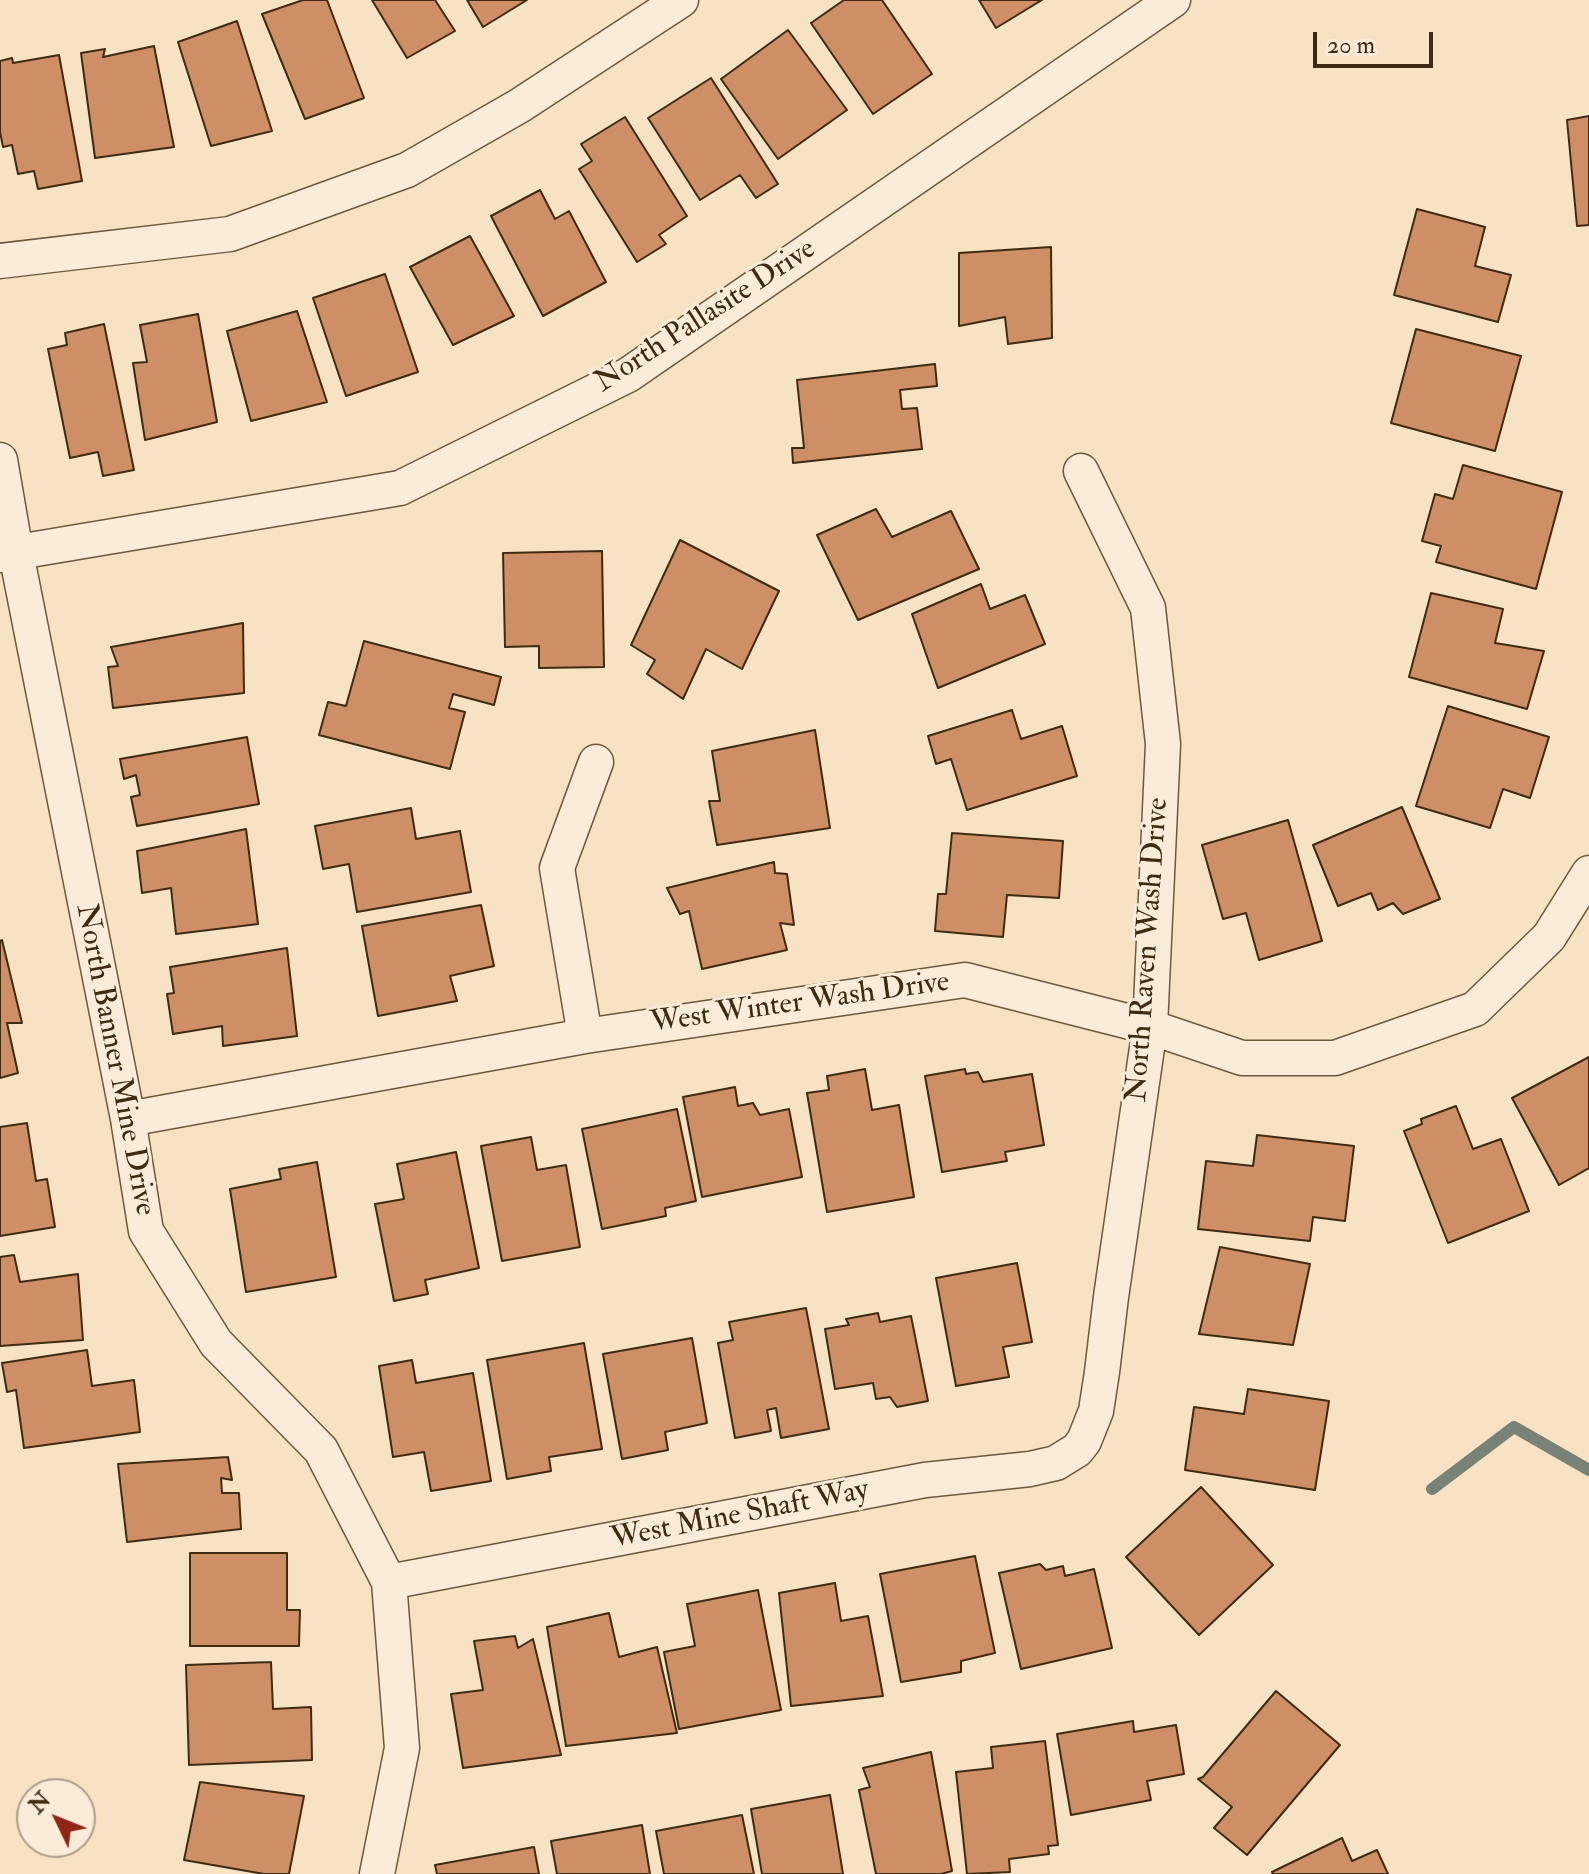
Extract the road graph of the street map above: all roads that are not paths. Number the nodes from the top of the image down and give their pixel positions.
1 (681, 0) edge
2 (1173, 0) edge
3 (0, 261) edge
4 (0, 460) edge
5 (1081, 471) dead end
6 (8, 554) edge
7 (596, 762) dead end
8 (1589, 873) edge
9 (1150, 1027) junction
10 (585, 1036) junction
11 (128, 1119) junction
12 (1084, 1441) joint
13 (389, 1582) junction
14 (377, 1874) edge

1 - 3 street
2 - 6 street, North Pallasite Drive
4 - 6 street, North Banner Mine Drive
5 - 9 street, North Raven Wash Drive
6 - 11 street, North Banner Mine Drive
7 - 10 street
8 - 9 street, West Winter Wash Drive
9 - 10 street, West Winter Wash Drive
9 - 12 street, North Raven Wash Drive
10 - 11 street, West Winter Wash Drive
11 - 13 street, North Banner Mine Drive
12 - 13 street, West Mine Shaft Way
13 - 14 street, North Banner Mine Drive

